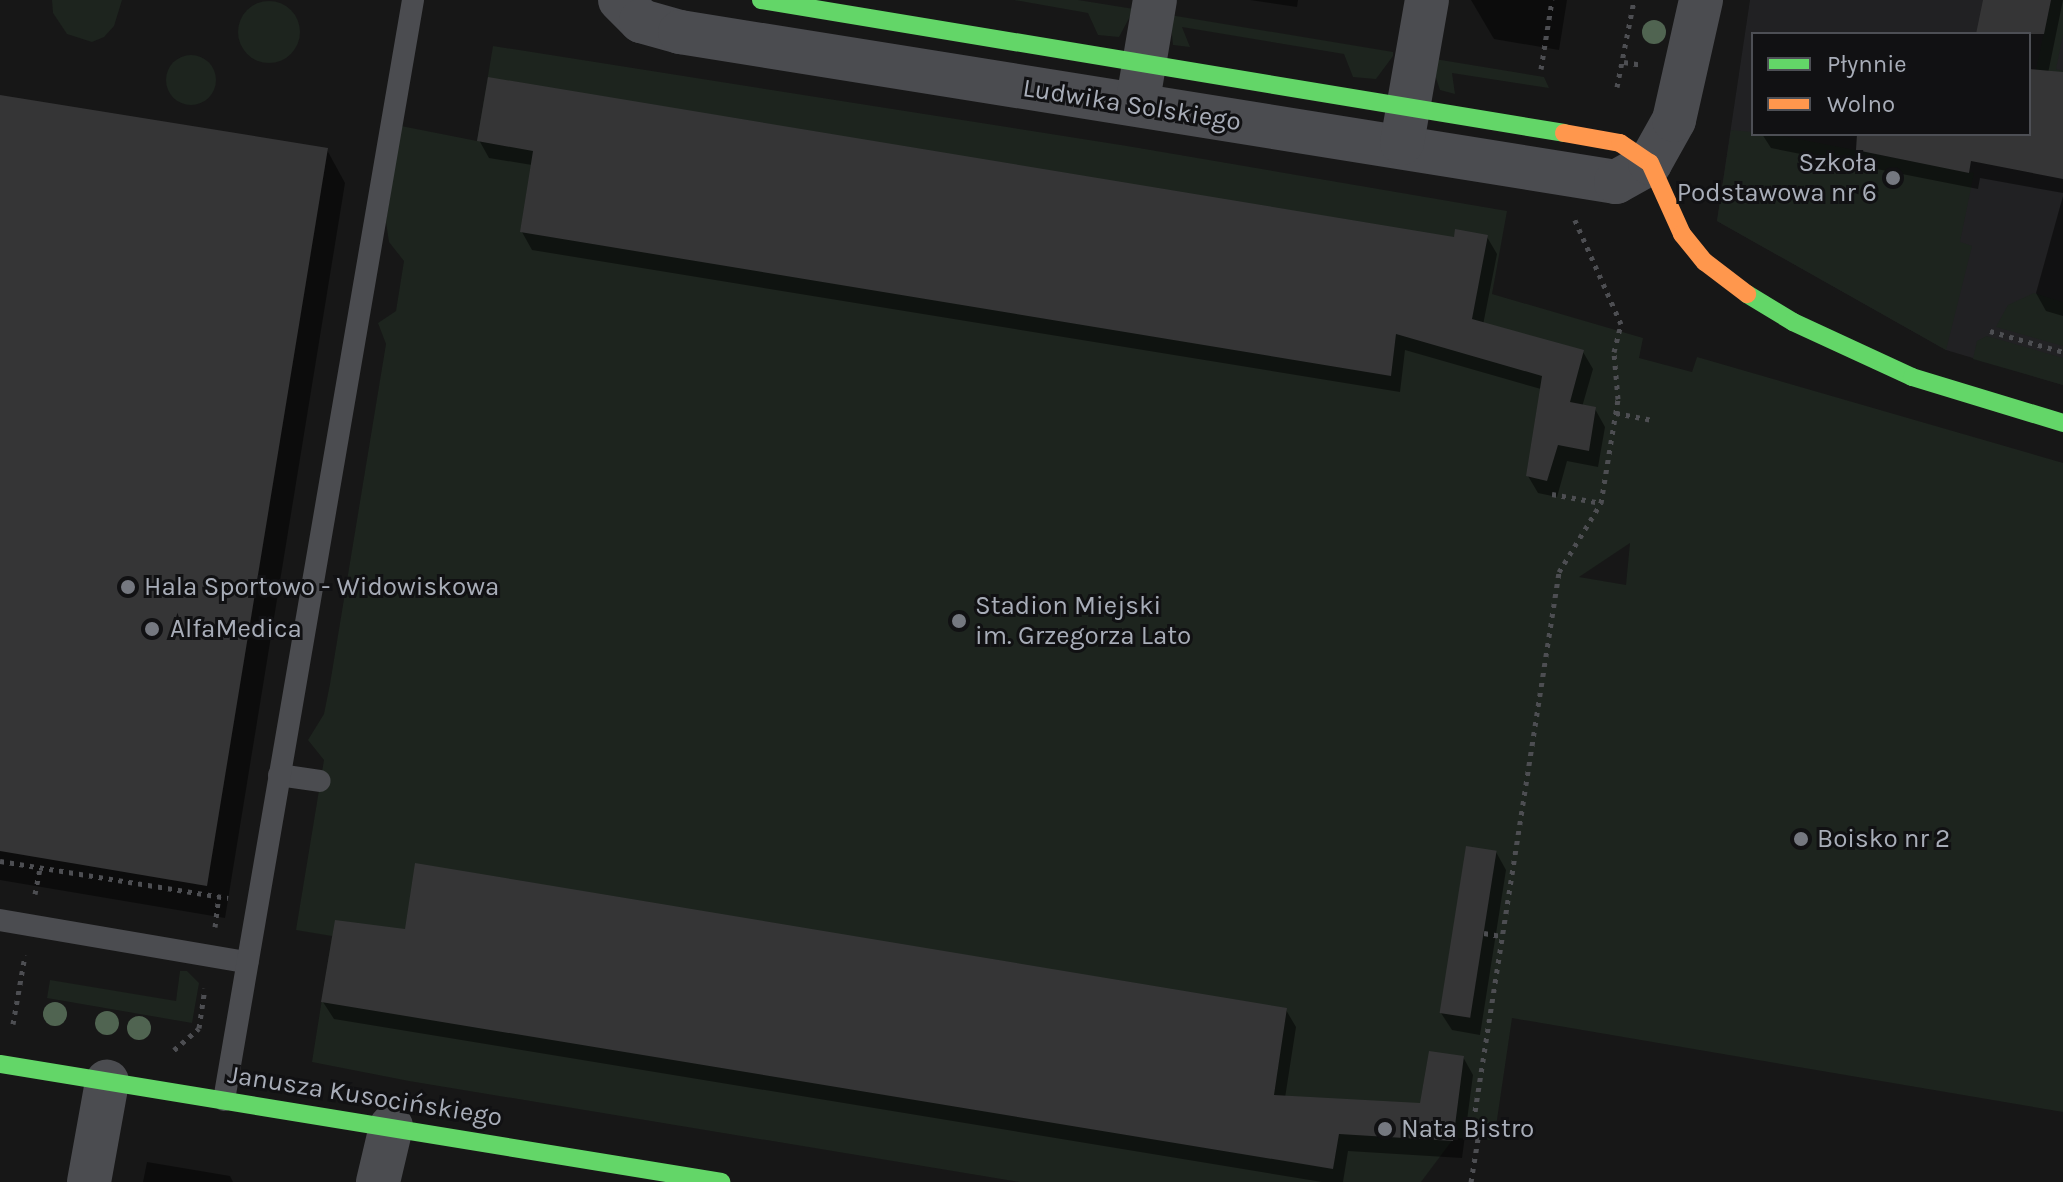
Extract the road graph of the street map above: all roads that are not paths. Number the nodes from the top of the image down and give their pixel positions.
1 (413, 0) edge
2 (620, 0) edge
3 (761, 0) edge
4 (1155, 0) edge
5 (1427, 0) edge
6 (1701, 0) edge
7 (874, 9) edge
8 (1144, 62) junction
9 (866, 63) junction
10 (1409, 105) junction
11 (1137, 106) junction
12 (1401, 148) junction
13 (1650, 163) junction
14 (2063, 423) edge
15 (279, 775) junction
16 (320, 781) dead end
17 (0, 920) edge
18 (247, 962) junction
19 (0, 1064) edge
20 (107, 1082) junction
21 (224, 1100) junction
22 (391, 1127) junction
23 (658, 1177) edge
24 (89, 1182) edge
25 (378, 1182) edge
26 (721, 1182) edge

1 - 15 lane
2 - 9 street, Ludwika Solskiego
3 - 7 street, Ludwika Solskiego
4 - 8 street
5 - 10 street
6 - 13 street
7 - 8 street, Ludwika Solskiego
7 - 9 street
8 - 10 street, Ludwika Solskiego
8 - 11 street
9 - 11 street, Ludwika Solskiego
10 - 12 street
10 - 13 street, Ludwika Solskiego
11 - 12 street, Ludwika Solskiego
12 - 13 street, Ludwika Solskiego
13 - 14 street
15 - 16 lane
15 - 18 lane
17 - 18 lane
18 - 21 lane
19 - 20 street, Janusza Kusocińskiego
20 - 21 street, Janusza Kusocińskiego
20 - 24 street
21 - 22 street, Janusza Kusocińskiego
22 - 23 street, Janusza Kusocińskiego
22 - 25 street
23 - 26 street, Janusza Kusocińskiego

